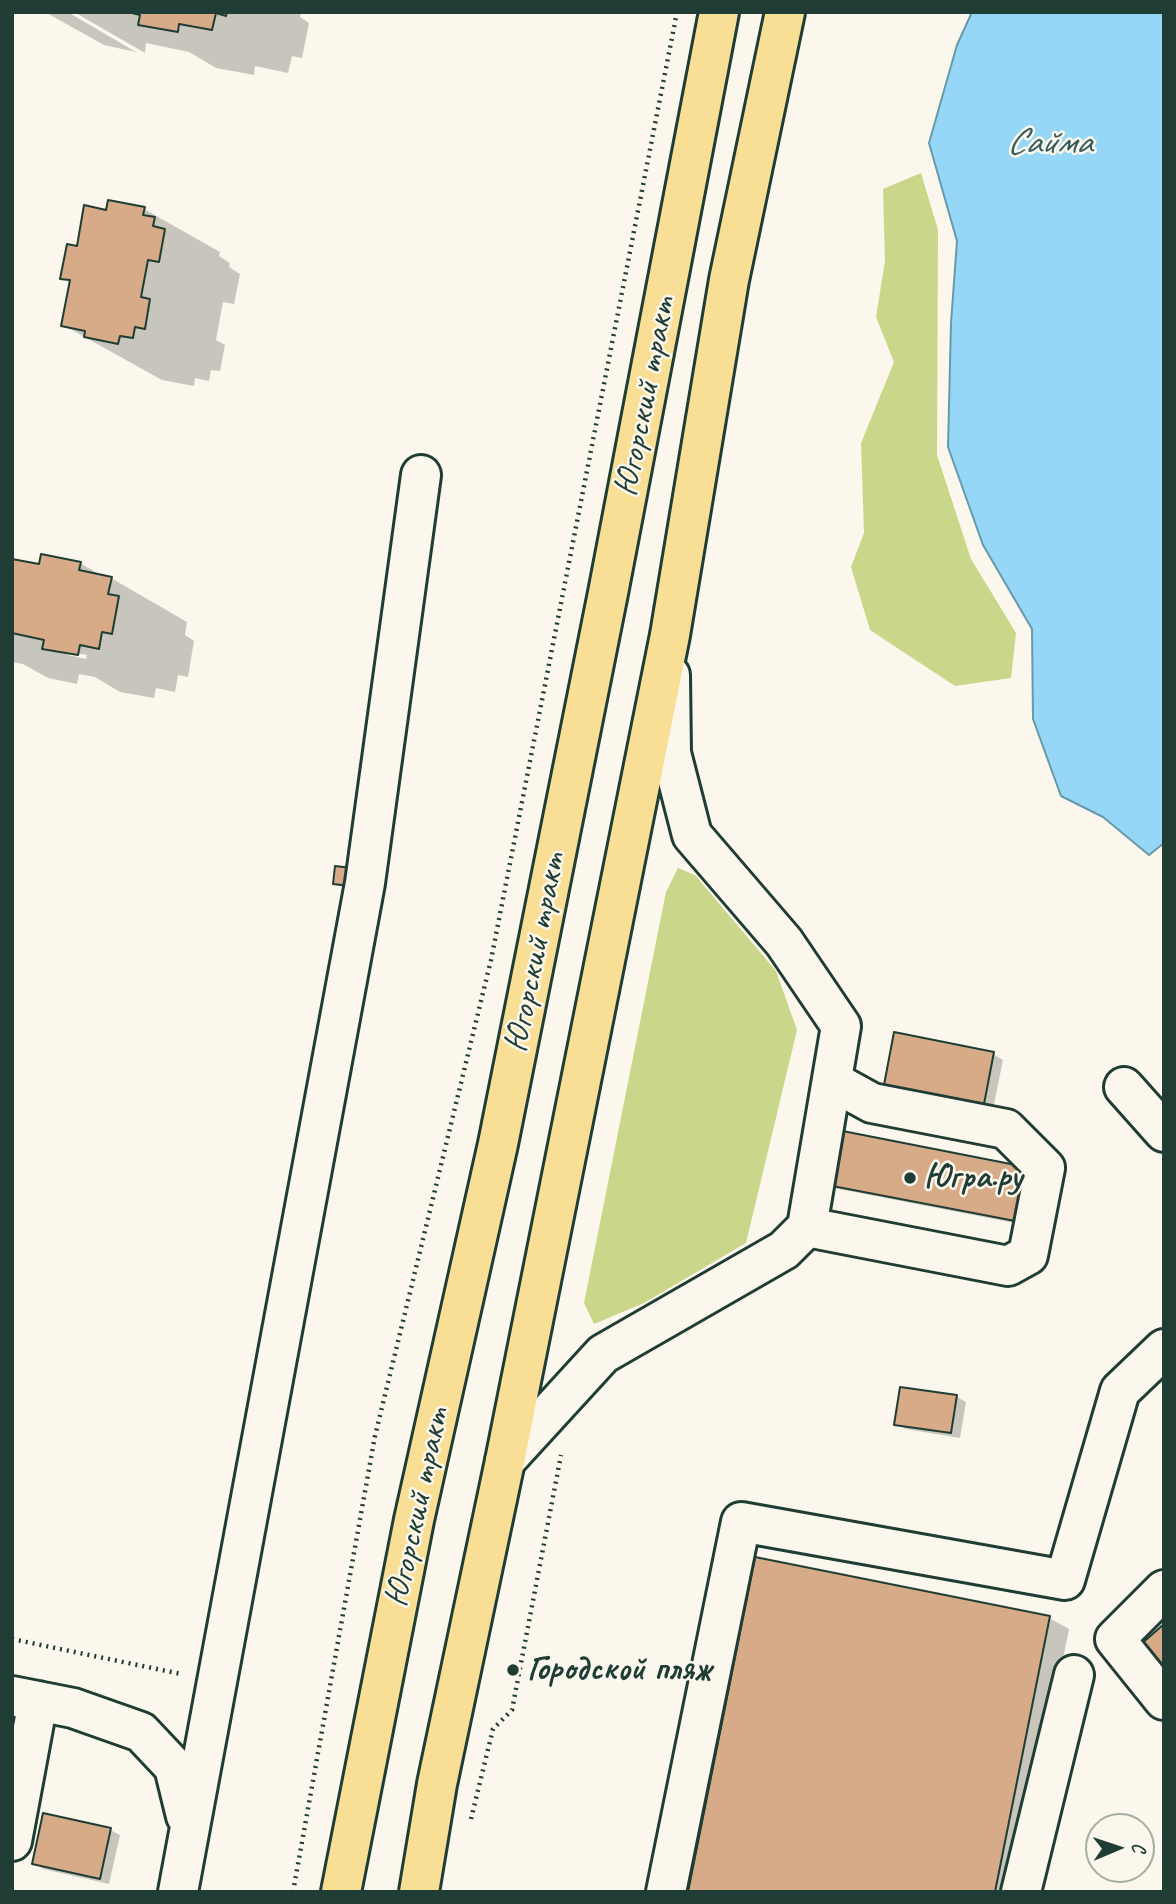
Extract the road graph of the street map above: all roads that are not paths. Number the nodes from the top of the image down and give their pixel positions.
1 (719, 12) edge
2 (785, 12) edge
3 (421, 475) dead end
4 (670, 635) junction
5 (832, 1081) junction
6 (1124, 1087) dead end
7 (1164, 1132) edge
8 (807, 1227) junction
9 (1164, 1349) edge
10 (505, 1461) junction
11 (1164, 1590) edge
12 (1074, 1675) dead end
13 (25, 1699) edge
14 (1164, 1700) edge
15 (189, 1828) junction
16 (12, 1841) edge
17 (178, 1892) edge
18 (341, 1892) edge
19 (419, 1892) edge
20 (666, 1892) edge
21 (1021, 1892) edge

1 - 18 main road, Югорский тракт
2 - 4 main road, Югорский тракт
3 - 15 lane
4 - 5 lane
4 - 10 main road, Югорский тракт
5 - 8 lane
5 - 8 lane
6 - 7 lane
8 - 10 lane
9 - 20 lane
10 - 19 main road, Югорский тракт
11 - 14 lane
12 - 21 lane
13 - 15 lane
13 - 16 lane
15 - 17 lane

